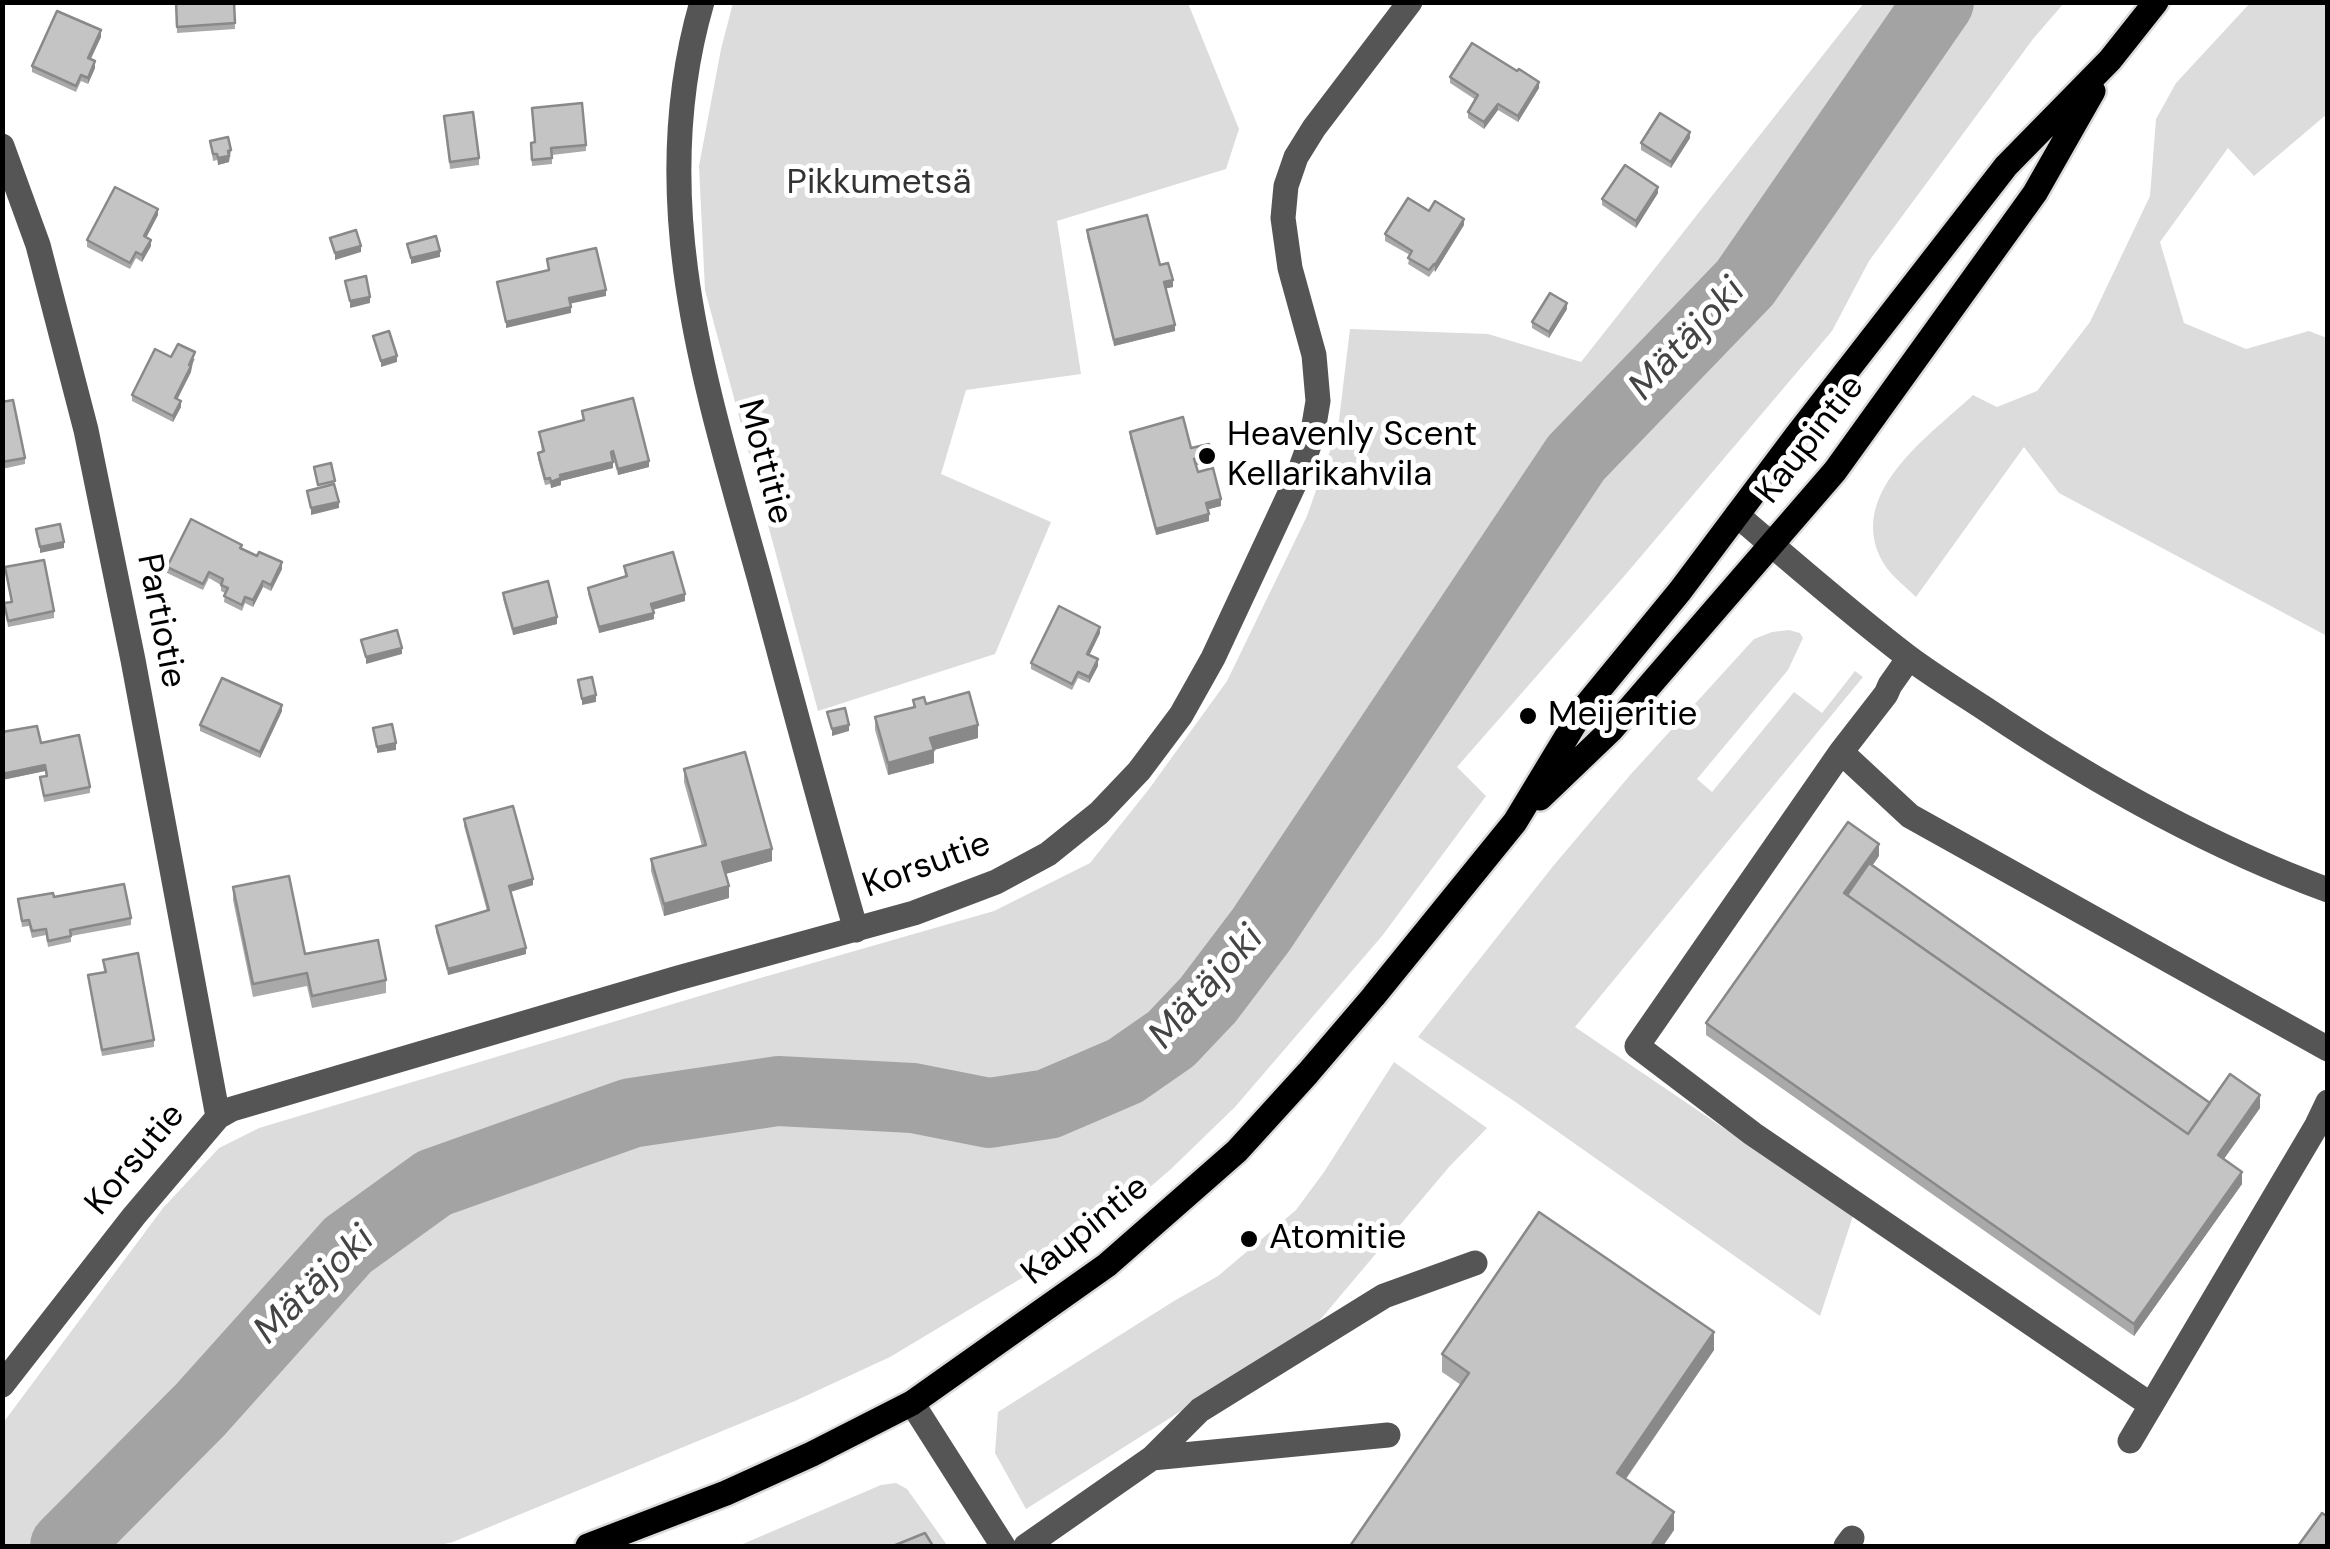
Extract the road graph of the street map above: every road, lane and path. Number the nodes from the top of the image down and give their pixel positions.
1 (702, 2) edge
2 (1410, 2) edge
3 (2156, 2) edge
4 (2110, 60) junction
5 (2, 146) edge
6 (1737, 515) junction
7 (1772, 545) junction
8 (1909, 658) junction
9 (1841, 752) junction
10 (1515, 822) junction
11 (2328, 890) edge
12 (856, 930) junction
13 (2328, 1049) edge
14 (2328, 1102) edge
15 (218, 1117) junction
16 (1475, 1263) dead end
17 (2, 1385) edge
18 (912, 1402) junction
19 (2151, 1405) junction
20 (1388, 1435) dead end
21 (2130, 1441) dead end
22 (1152, 1458) junction
23 (588, 1546) edge
24 (1003, 1546) edge
25 (1026, 1546) edge

1 - 12 street, Mottitie
2 - 12 street, Korsutie
3 - 4 main road, Kaupintie
4 - 6 main road, Kaupintie
4 - 7 main road, Kaupintie
5 - 15 street, Partiotie
6 - 7 street
6 - 10 main road, Kaupintie
7 - 8 street
7 - 10 main road, Kaupintie
8 - 9 street
8 - 11 street
9 - 13 street
9 - 19 street
10 - 18 main road, Kaupintie
12 - 15 street, Korsutie
14 - 19 street
15 - 17 street, Korsutie
16 - 22 street
18 - 23 main road, Kaupintie
18 - 24 street
19 - 21 street
20 - 22 street
22 - 25 street

